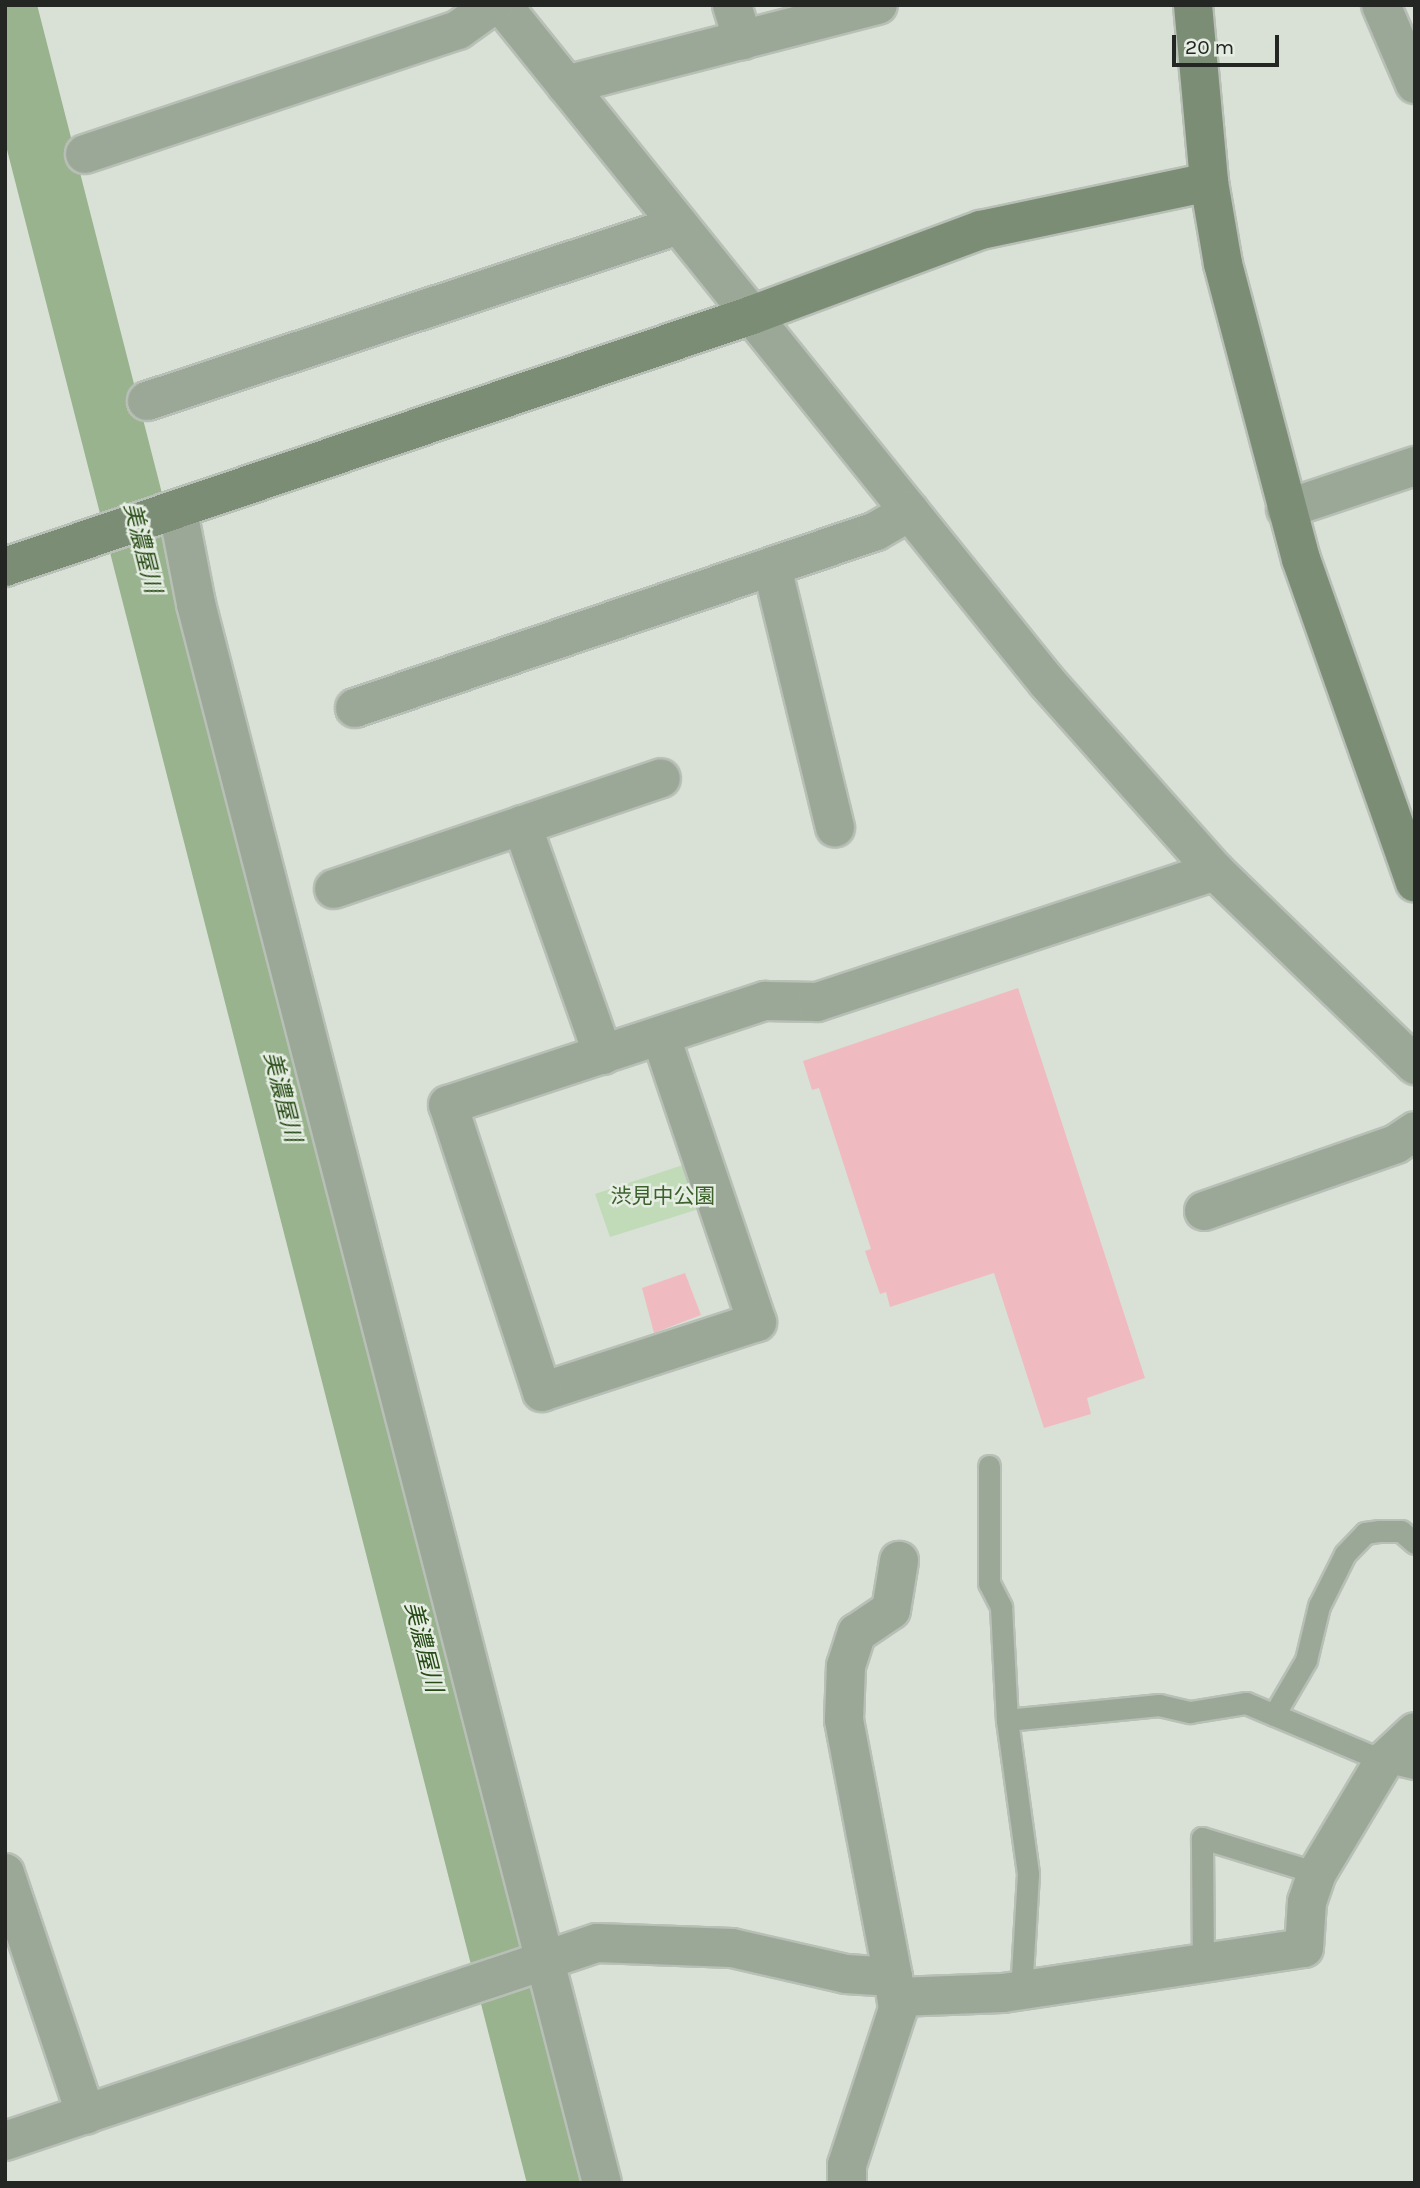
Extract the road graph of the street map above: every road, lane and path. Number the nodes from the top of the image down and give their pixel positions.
1 (493, 5) edge
2 (502, 5) edge
3 (878, 5) edge
4 (1193, 5) edge
5 (1381, 5) edge
6 (737, 23) edge
7 (1415, 84) edge
8 (566, 85) junction
9 (85, 154) dead end
10 (1209, 182) junction
11 (679, 225) junction
12 (752, 315) junction
13 (147, 401) dead end
14 (1415, 466) edge
15 (1286, 509) junction
16 (178, 511) junction
17 (910, 511) junction
18 (5, 567) edge
19 (772, 567) junction
20 (355, 708) dead end
21 (661, 778) dead end
22 (522, 825) junction
23 (835, 827) dead end
24 (1214, 871) junction
25 (1415, 882) edge
26 (334, 889) dead end
27 (661, 1037) junction
28 (603, 1055) junction
29 (1415, 1065) edge
30 (1415, 1131) edge
31 (1203, 1210) dead end
32 (989, 1466) dead end
33 (1415, 1543) edge
34 (899, 1561) dead end
35 (1274, 1715) junction
36 (1007, 1720) junction
37 (1415, 1732) edge
38 (1399, 1764) edge
39 (5, 1873) edge
40 (1317, 1873) junction
41 (544, 1962) junction
42 (1203, 1962) junction
43 (896, 1987) junction
44 (1021, 1991) junction
45 (86, 2115) junction
46 (5, 2141) edge
47 (602, 2183) edge
48 (848, 2183) edge

1 - 9 street
2 - 8 street
3 - 6 street
4 - 10 street
5 - 7 street
6 - 8 street
8 - 11 street
10 - 12 street
10 - 15 street
11 - 12 street
11 - 13 street
12 - 16 street
12 - 17 street
14 - 15 street
15 - 25 street
16 - 18 street
16 - 41 street
17 - 19 street
17 - 24 street
19 - 20 street
19 - 23 street
21 - 22 street
22 - 26 street
22 - 28 street
24 - 27 street
24 - 29 street
27 - 28 street
27 - 28 street
30 - 31 street
32 - 36 lane
33 - 35 lane
34 - 43 street
35 - 36 lane
35 - 38 lane
36 - 44 lane
37 - 38 street
38 - 40 street
39 - 45 street
40 - 42 street
40 - 42 lane
41 - 43 street
41 - 45 street
41 - 47 street
42 - 44 street
43 - 44 street
43 - 48 street
45 - 46 street

